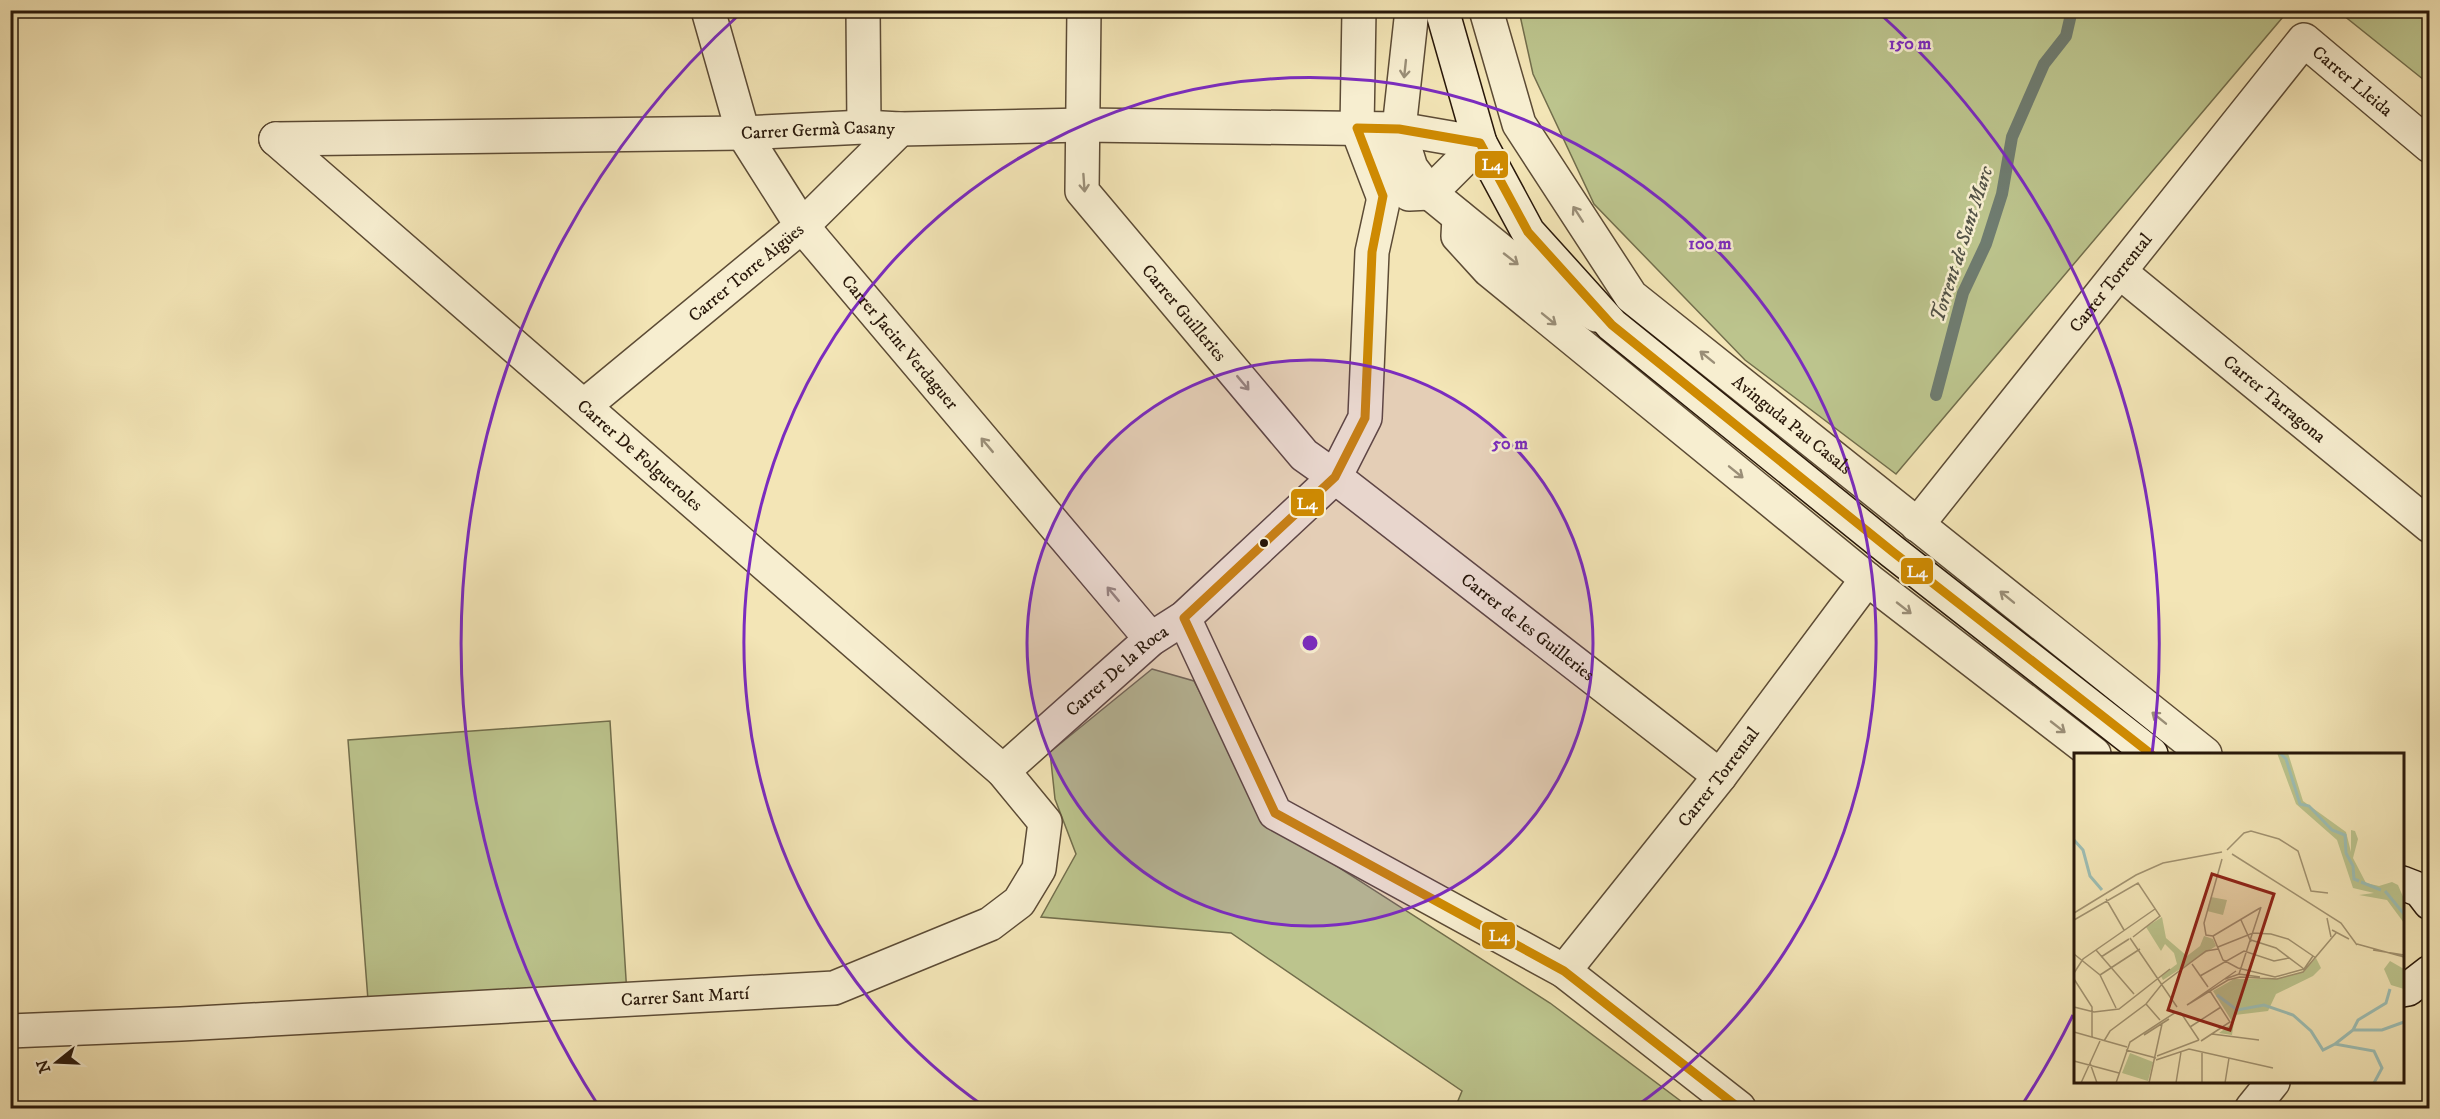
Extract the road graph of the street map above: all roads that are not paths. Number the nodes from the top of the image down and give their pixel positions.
1 (708, 10) edge
2 (862, 10) edge
3 (1084, 10) edge
4 (1359, 10) edge
5 (1412, 10) edge
6 (1442, 10) edge
7 (1486, 10) edge
8 (2304, 40) joint
9 (1084, 125) junction
10 (864, 126) junction
11 (1357, 128) junction
12 (900, 129) junction
13 (1399, 129) junction
14 (742, 133) junction
15 (276, 139) joint
16 (1480, 143) junction
17 (2430, 146) edge
18 (1430, 193) junction
19 (1383, 196) junction
20 (1459, 217) junction
21 (802, 226) junction
22 (2120, 272) junction
23 (1612, 325) junction
24 (584, 406) junction
25 (1335, 477) junction
26 (1917, 525) junction
27 (2430, 526) edge
28 (1867, 579) junction
29 (1184, 618) junction
30 (1151, 639) junction
31 (2093, 753) edge
32 (2150, 753) edge
33 (2204, 753) edge
34 (1003, 771) junction
35 (1720, 776) junction
36 (1564, 971) junction
37 (2430, 972) edge
38 (2404, 990) edge
39 (10, 1017) edge
40 (181, 1024) junction
41 (10, 1030) edge
42 (2272, 1083) edge
43 (1739, 1108) edge
44 (2252, 1108) edge

1 - 14 street, Carrer Jacint Verdaguer
2 - 10 street
3 - 9 street, Carrer Guilleries
4 - 11 street
5 -> 13 street, Avinguda Pau Casals
6 - 16 street, Avinguda Pau Casals
26 -> 7 street, Avinguda Pau Casals
8 - 17 street, Carrer Lleida
8 - 22 street, Carrer Torrental
9 - 11 street, Carrer Germà Casany
9 - 12 street, Carrer Germà Casany
9 -> 25 street, Carrer Guilleries
10 - 12 street, Carrer Germà Casany
10 - 14 street, Carrer Germà Casany
11 - 13 street
11 - 19 street
12 - 21 street, Carrer Torre Aigües
13 - 16 street
13 - 18 street, Avinguda Pau Casals
13 - 19 street, Carrer De la Roca
14 - 15 street, Carrer Germà Casany
14 - 21 street, Carrer Jacint Verdaguer
15 - 24 street, Carrer De Folgueroles
16 - 18 street
16 - 23 street, Avinguda Pau Casals
18 - 19 street
18 - 20 street, Avinguda Pau Casals
19 - 25 street, Carrer De la Roca
20 -> 23 street, Avinguda Pau Casals
20 -> 28 street
21 - 24 street, Carrer Torre Aigües
30 -> 21 street, Carrer Jacint Verdaguer
22 - 26 street, Carrer Torrental
22 - 27 street, Carrer Tarragona
23 - 32 street, Avinguda Pau Casals
24 - 34 street, Carrer De Folgueroles
25 - 29 street, Carrer De la Roca
25 - 35 street, Carrer de les Guilleries
33 -> 26 street, Avinguda Pau Casals
28 -> 31 street
28 - 35 street, Carrer Torrental
29 - 30 street, Carrer De la Roca
29 - 36 street
30 - 34 street, Carrer De la Roca
34 - 40 street, Carrer Sant Martí
35 - 36 street, Carrer Torrental
36 - 43 street
37 - 38 street
39 - 40 street, Carrer Sant Martí
40 - 41 street, Carrer Sant Martí
42 - 44 street

